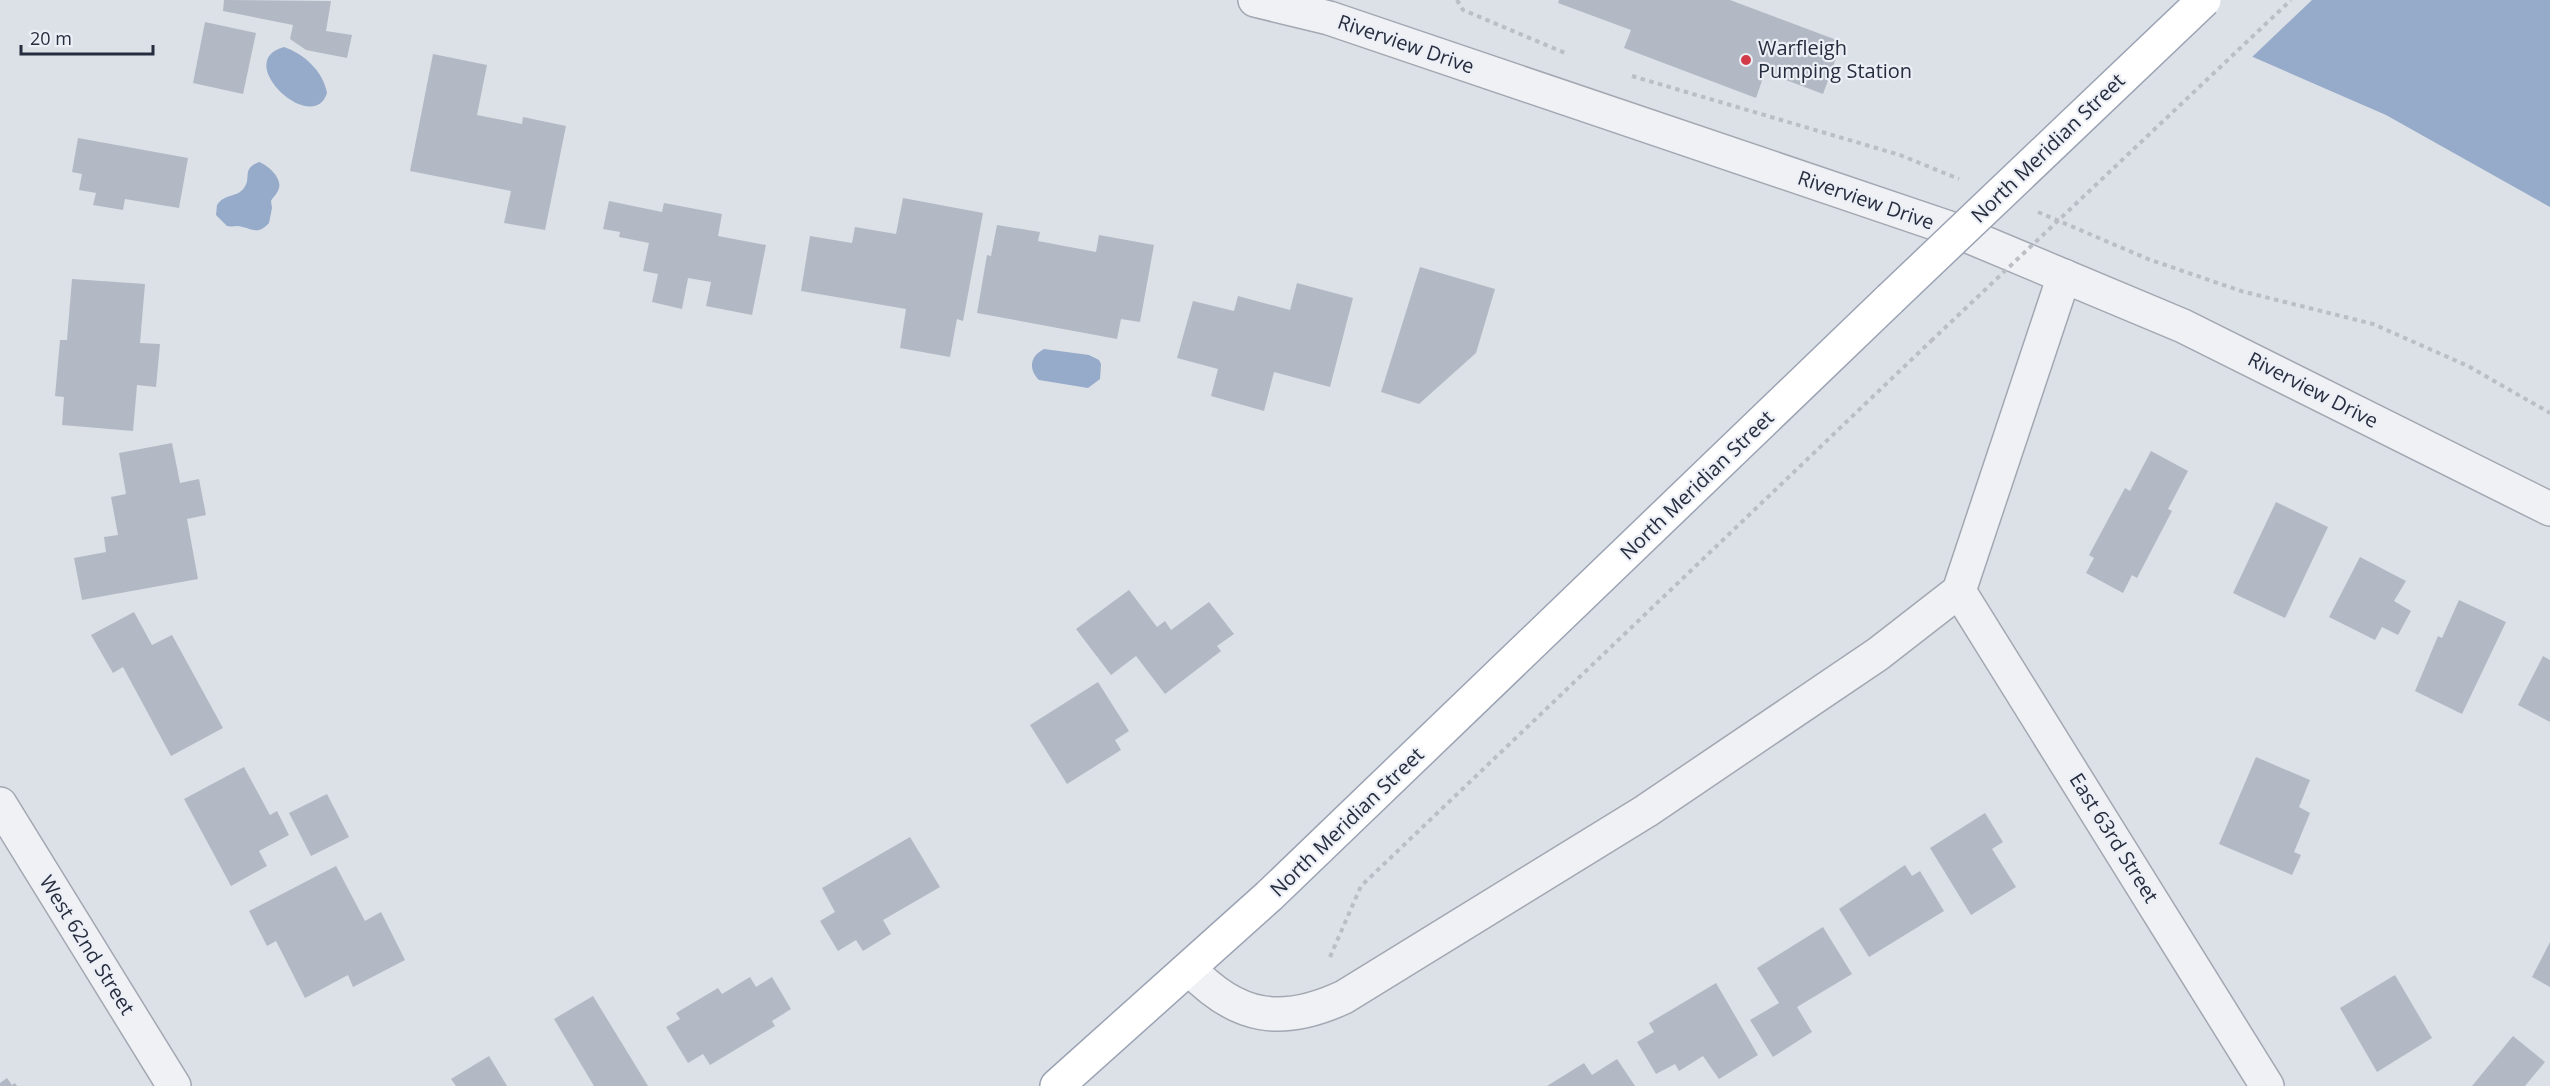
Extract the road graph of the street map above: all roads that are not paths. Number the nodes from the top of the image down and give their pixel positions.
1 (1255, 0) edge
2 (2204, 0) edge
3 (2064, 276) junction
4 (2550, 509) edge
5 (1959, 591) junction
6 (0, 804) edge
7 (1190, 969) junction
8 (174, 1086) edge
9 (1057, 1086) edge
10 (2267, 1086) edge

1 - 3 street, Riverview Drive
2 - 7 main road, North Meridian Street, bridge
3 - 4 street, Riverview Drive
3 - 5 street
5 - 7 street
5 - 10 street, East 63rd Street
6 - 8 street, West 62nd Street
7 - 9 main road, North Meridian Street

